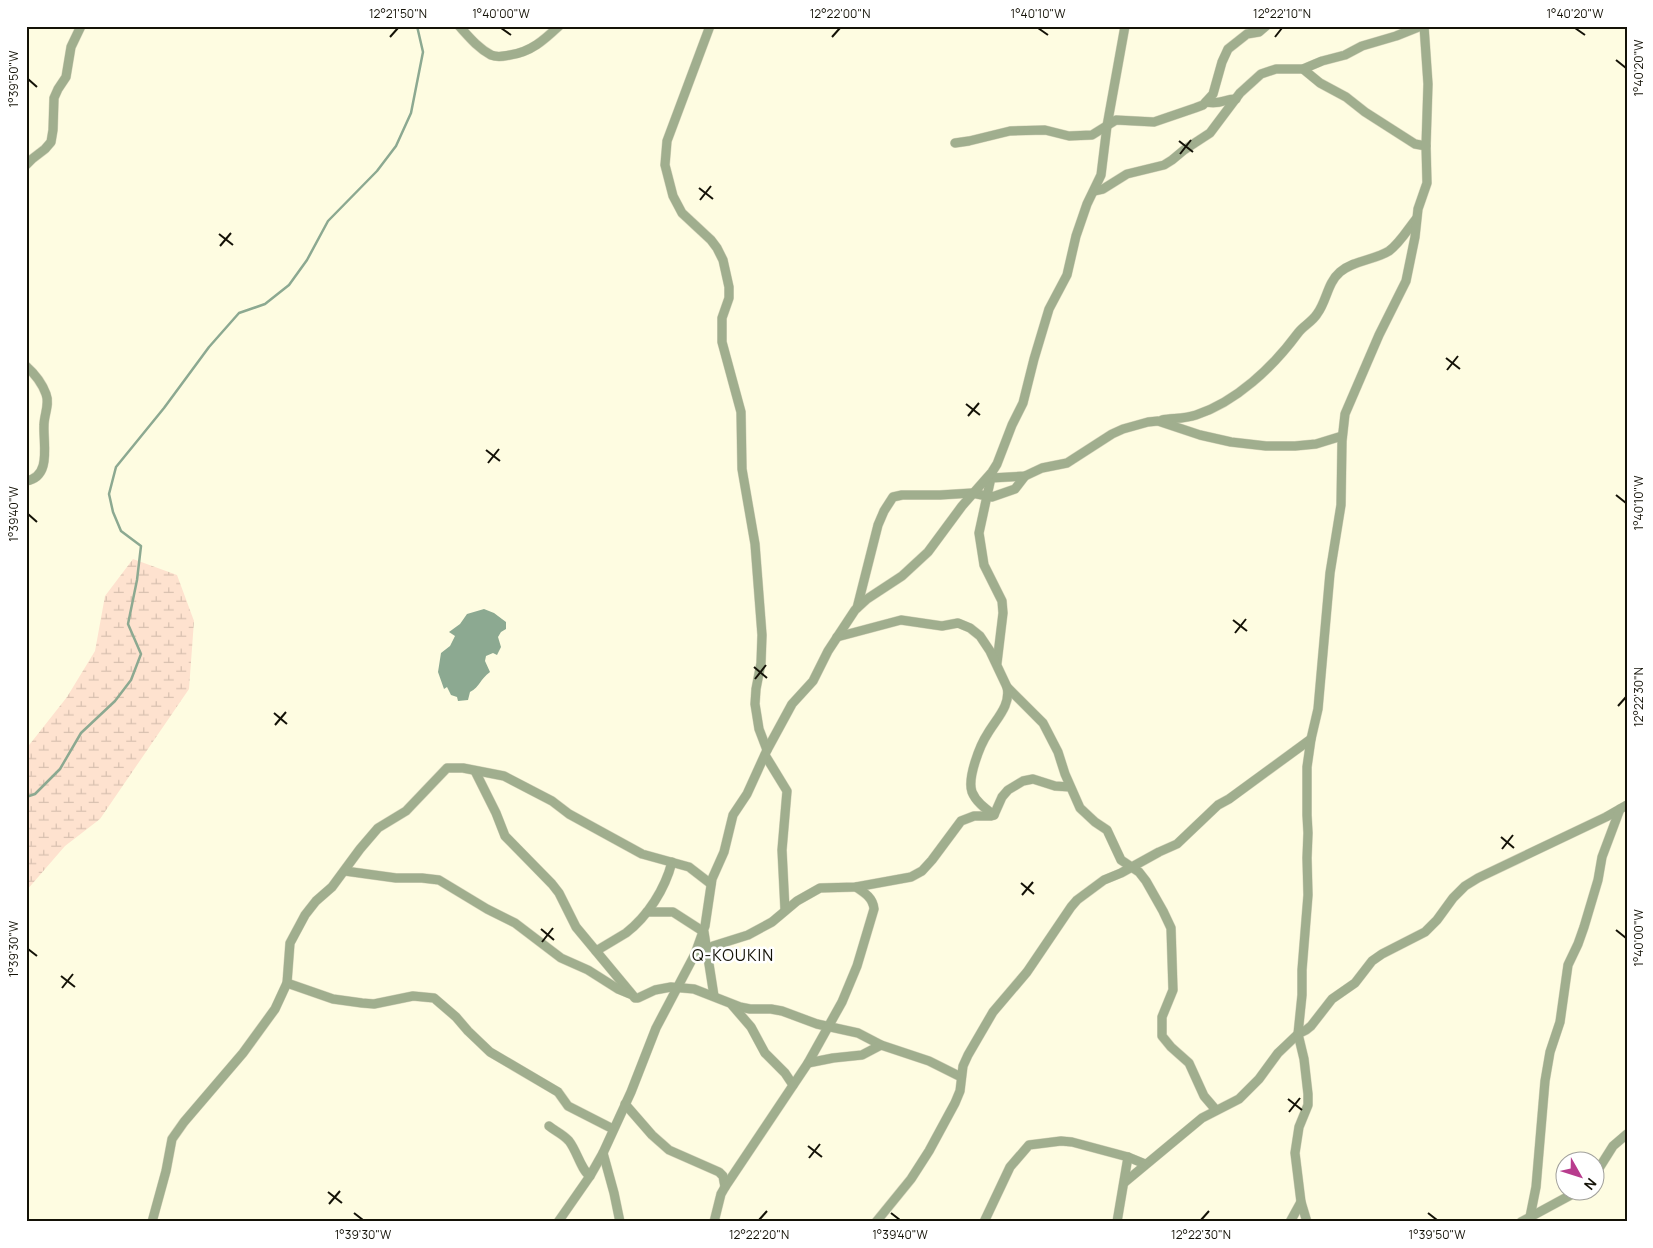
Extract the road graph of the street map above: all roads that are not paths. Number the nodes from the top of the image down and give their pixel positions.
1 (81, 26) edge
2 (459, 26) edge
3 (559, 26) edge
4 (710, 26) edge
5 (1125, 26) edge
6 (1266, 26) edge
7 (1422, 26) edge
8 (1303, 69) junction
9 (1236, 99) junction
10 (1206, 102) junction
11 (1107, 126) junction
12 (955, 143) dead end
13 (1426, 146) junction
14 (26, 165) edge
15 (1094, 191) junction
16 (1416, 218) junction
17 (26, 366) edge
18 (1158, 421) junction
19 (1342, 436) junction
20 (992, 475) junction
21 (1025, 476) junction
22 (26, 481) edge
23 (972, 493) junction
24 (987, 497) junction
25 (857, 608) junction
26 (837, 637) junction
27 (997, 666) junction
28 (1007, 687) junction
29 (1311, 739) junction
30 (766, 752) junction
31 (475, 771) junction
32 (1070, 787) junction
33 (1623, 807) edge
34 (994, 815) junction
35 (672, 862) junction
36 (1131, 867) junction
37 (345, 871) junction
38 (711, 884) junction
39 (856, 887) junction
40 (785, 910) junction
41 (647, 912) junction
42 (704, 932) junction
43 (707, 948) junction
44 (596, 951) junction
45 (695, 954) junction
46 (287, 983) junction
47 (677, 986) junction
48 (630, 994) junction
49 (714, 996) junction
50 (732, 1005) junction
51 (829, 1027) junction
52 (1298, 1034) junction
53 (881, 1045) junction
54 (808, 1063) junction
55 (961, 1077) junction
56 (793, 1085) junction
57 (625, 1104) junction
58 (1216, 1110) junction
59 (549, 1126) dead end
60 (613, 1129) junction
61 (1627, 1134) edge
62 (603, 1153) junction
63 (1128, 1157) junction
64 (1606, 1157) edge
65 (1144, 1164) junction
66 (590, 1176) junction
67 (1125, 1182) junction
68 (725, 1186) junction
69 (1563, 1200) edge
70 (1301, 1202) junction
71 (1530, 1219) edge
72 (152, 1222) edge
73 (558, 1222) edge
74 (620, 1222) edge
75 (714, 1222) edge
76 (876, 1222) edge
77 (984, 1222) edge
78 (1117, 1222) edge
79 (1290, 1222) edge
80 (1307, 1222) edge
81 (1521, 1222) edge

1 - 14 street
2 - 3 street
4 - 30 street
5 - 11 street
6 - 10 street
7 - 8 street
7 - 13 street
8 - 9 street
8 - 13 street
9 - 10 street
9 - 15 street
10 - 11 street
11 - 12 street
11 - 15 street
13 - 16 street
15 - 20 street
16 - 18 street
16 - 19 street
17 - 22 street
18 - 19 street
18 - 21 street
19 - 29 street
20 - 21 street
20 - 23 street
20 - 24 street
21 - 24 street
23 - 24 street
23 - 25 street
23 - 25 street
24 - 27 street
25 - 26 street
26 - 27 street
26 - 30 street
27 - 28 street
28 - 32 street
28 - 34 street
29 - 36 street
29 - 52 street
30 - 38 street
30 - 40 street
31 - 35 street
31 - 37 street
31 - 44 street
32 - 34 street
32 - 36 street
33 - 52 street
33 - 71 street
34 - 39 street
35 - 38 street
35 - 41 street
36 - 55 street
36 - 58 street
37 - 46 street
37 - 48 street
38 - 42 street
39 - 40 street
39 - 51 street
40 - 43 street
41 - 42 street
41 - 44 street
42 - 43 street
42 - 45 street
43 - 45 street
43 - 49 street
44 - 48 street
45 - 47 street
46 - 60 street
46 - 72 street
47 - 48 street
47 - 49 street
47 - 57 street
49 - 50 street
50 - 51 street
50 - 56 street
51 - 53 street
51 - 54 street
52 - 58 street
52 - 70 street
53 - 54 street
53 - 55 street
54 - 56 street
55 - 76 street
56 - 68 street
57 - 60 street
57 - 68 street
58 - 65 street
59 - 66 street
60 - 62 street
61 - 64 street
62 - 66 street
62 - 74 street
63 - 65 street
63 - 67 street
63 - 77 street
65 - 67 street
66 - 73 street
67 - 78 street
68 - 75 street
69 - 71 street
70 - 79 street
70 - 80 street
71 - 81 street

